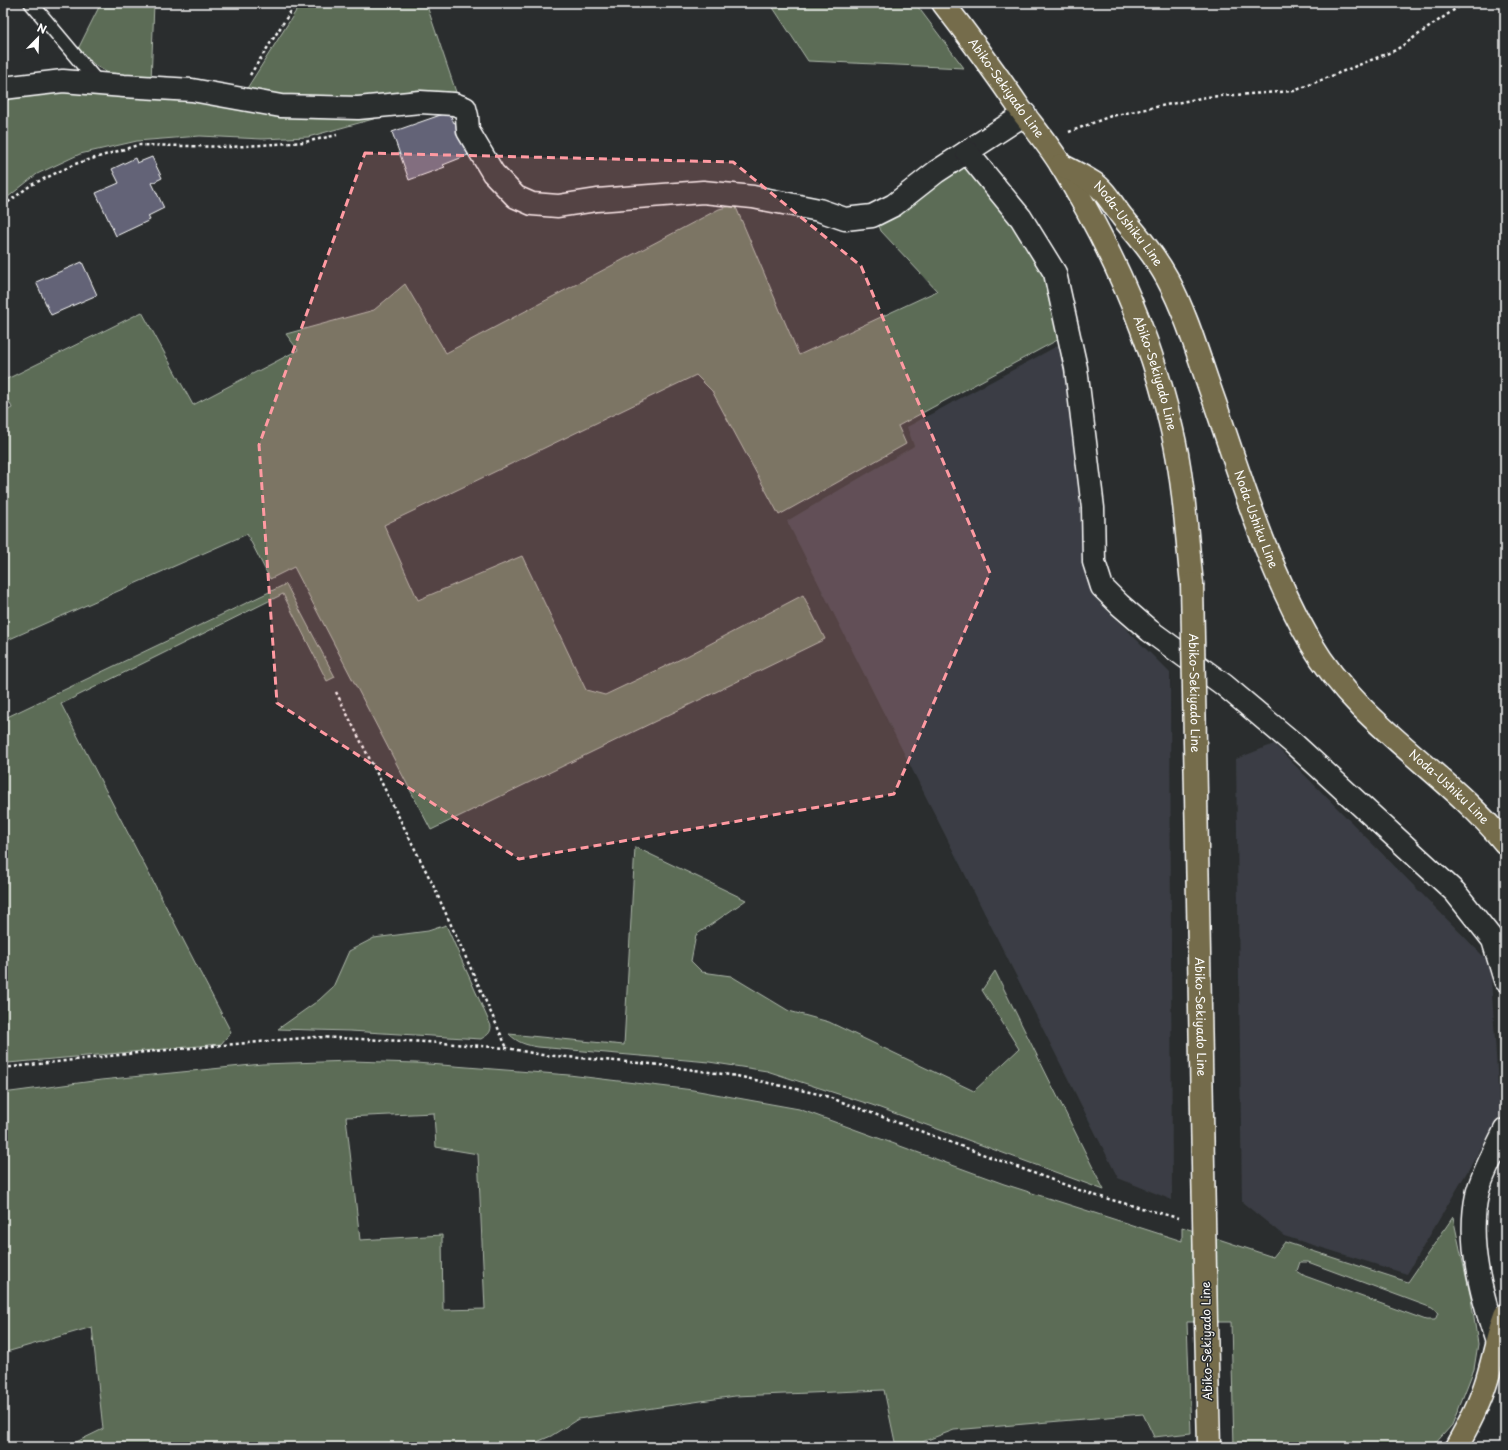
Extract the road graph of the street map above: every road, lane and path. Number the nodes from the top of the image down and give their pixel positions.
1 (30, 3) edge
2 (296, 3) edge
3 (943, 3) edge
4 (1464, 3) edge
5 (99, 84) junction
6 (3, 88) edge
7 (236, 98) junction
8 (1025, 114) junction
9 (342, 134) dead end
10 (1043, 140) junction
11 (967, 152) junction
12 (1061, 165) junction
13 (3, 206) edge
14 (336, 692) dead end
15 (1505, 843) edge
16 (1505, 980) edge
17 (507, 1048) junction
18 (3, 1068) edge
19 (1505, 1130) edge
20 (1182, 1220) dead end
21 (1505, 1315) edge
22 (1496, 1339) junction
23 (1209, 1447) edge
24 (1456, 1447) edge

1 - 5 lane
2 - 7 path
3 - 8 main road, Abiko-Sekiyado Line
4 - 10 path
5 - 6 street
5 - 7 street
7 - 11 street
8 - 10 main road, Abiko-Sekiyado Line
8 - 11 street
9 - 13 path
10 - 12 main road, Abiko-Sekiyado Line
11 - 16 street
12 - 15 main road, Noda-Ushiku Line
12 - 23 main road, Abiko-Sekiyado Line, bridge
14 - 17 path
17 - 18 path
17 - 20 path
19 - 22 street
21 - 22 main road
22 - 24 main road

